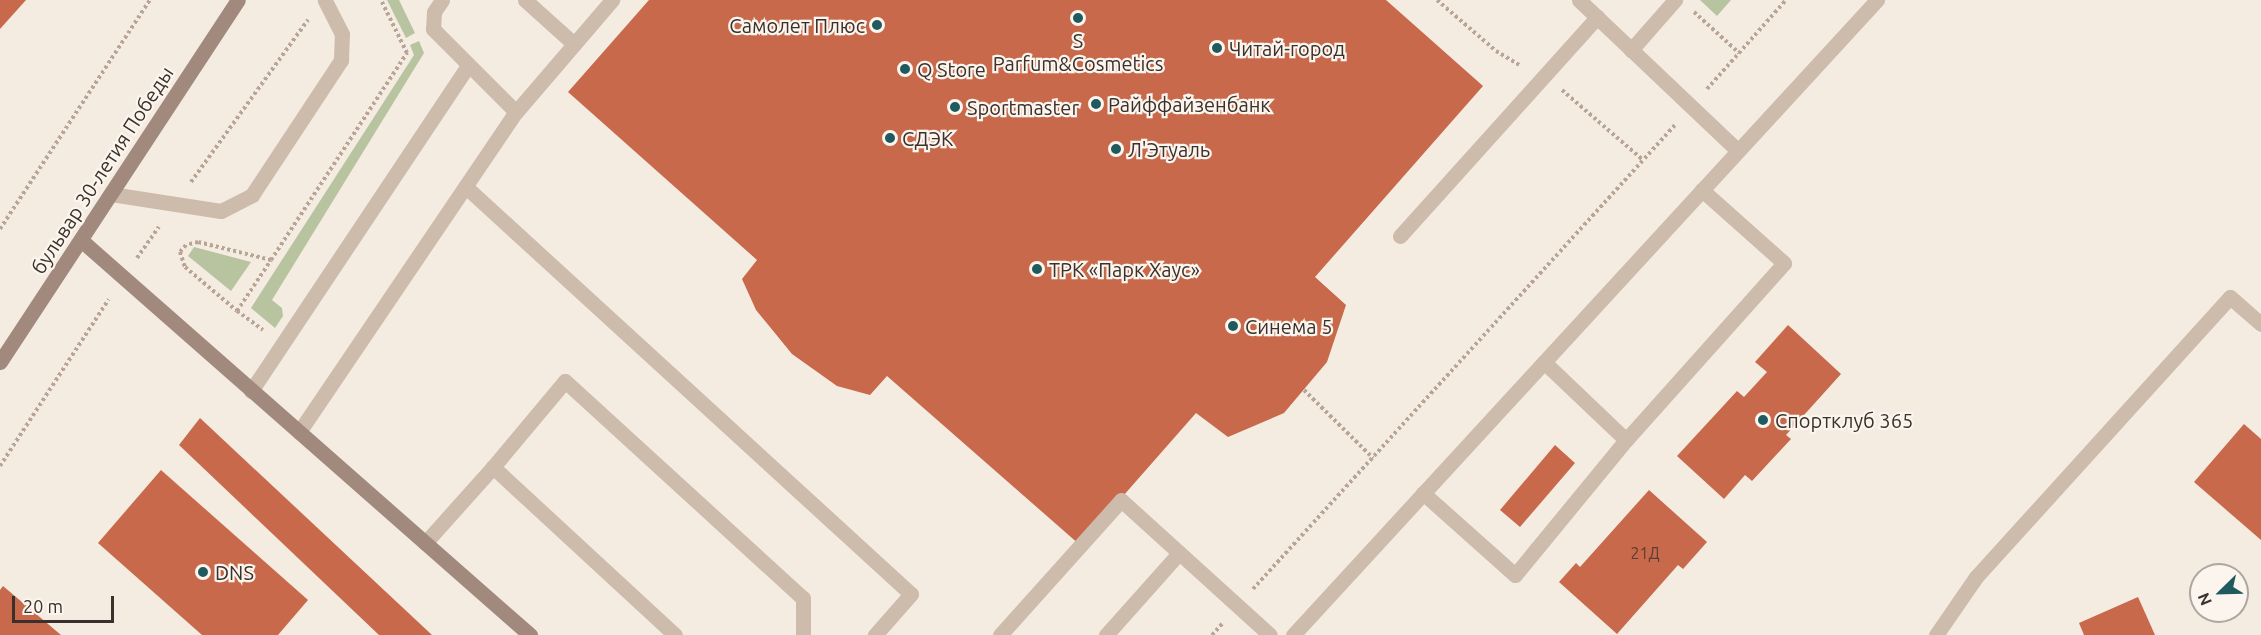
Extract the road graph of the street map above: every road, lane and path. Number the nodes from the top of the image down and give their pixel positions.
1 (150, 0) edge
2 (238, 0) edge
3 (381, 0) edge
4 (442, 0) edge
5 (525, 0) edge
6 (612, 0) edge
7 (1579, 0) edge
8 (1786, 0) edge
9 (1877, 0) edge
10 (1682, 4) edge
11 (320, 5) edge
12 (1597, 17) junction
13 (408, 41) dead end
14 (402, 44) junction
15 (574, 44) junction
16 (1631, 50) junction
17 (1739, 53) junction
18 (467, 67) junction
19 (1691, 106) junction
20 (516, 111) junction
21 (1738, 151) junction
22 (466, 187) junction
23 (1702, 190) junction
24 (111, 194) junction
25 (176, 204) junction
26 (0, 229) edge
27 (1400, 236) dead end
28 (82, 241) junction
29 (271, 260) junction
30 (123, 278) junction
31 (237, 311) junction
32 (2261, 324) edge
33 (282, 345) junction
34 (0, 362) edge
35 (1544, 362) junction
36 (1304, 390) dead end
37 (251, 391) junction
38 (299, 432) junction
39 (1626, 440) junction
40 (1373, 458) junction
41 (0, 466) edge
42 (493, 467) junction
43 (1423, 493) junction
44 (425, 543) junction
45 (1179, 553) junction
46 (1238, 606) junction
47 (530, 635) edge
48 (675, 635) edge
49 (803, 635) edge
50 (875, 635) edge
51 (1000, 635) edge
52 (1106, 635) edge
53 (1212, 635) edge
54 (1270, 635) edge
55 (1293, 635) edge
56 (1936, 635) edge

1 - 26 path
2 - 24 street, бульвар 30-летия Победы
3 - 14 path
4 - 18 street
5 - 15 street
6 - 15 street
7 - 12 street
8 - 17 path
9 - 21 street
10 - 16 street
10 - 17 path
11 - 25 path
11 - 25 street
12 - 16 street
12 - 27 street
13 - 14 path
14 - 29 path
15 - 20 street
16 - 19 street
17 - 19 path
18 - 20 street
18 - 33 street
19 - 21 street
19 - 40 path
20 - 22 street
21 - 23 street
22 - 38 street
22 - 50 street
23 - 35 street
23 - 39 street
24 - 25 street
24 - 28 street, бульвар 30-летия Победы
25 - 30 path
28 - 30 street
28 - 34 street, бульвар 30-летия Победы
29 - 31 path
29 - 31 path
30 - 37 street
30 - 41 path
31 - 33 path
32 - 56 street
33 - 37 street
35 - 39 street
35 - 43 street
36 - 40 path
37 - 38 street
38 - 44 street
39 - 43 street
40 - 46 path
42 - 44 street
42 - 48 street
42 - 49 street
43 - 55 street
44 - 47 street
45 - 46 street
45 - 51 street
45 - 52 street
46 - 53 path
46 - 54 street

